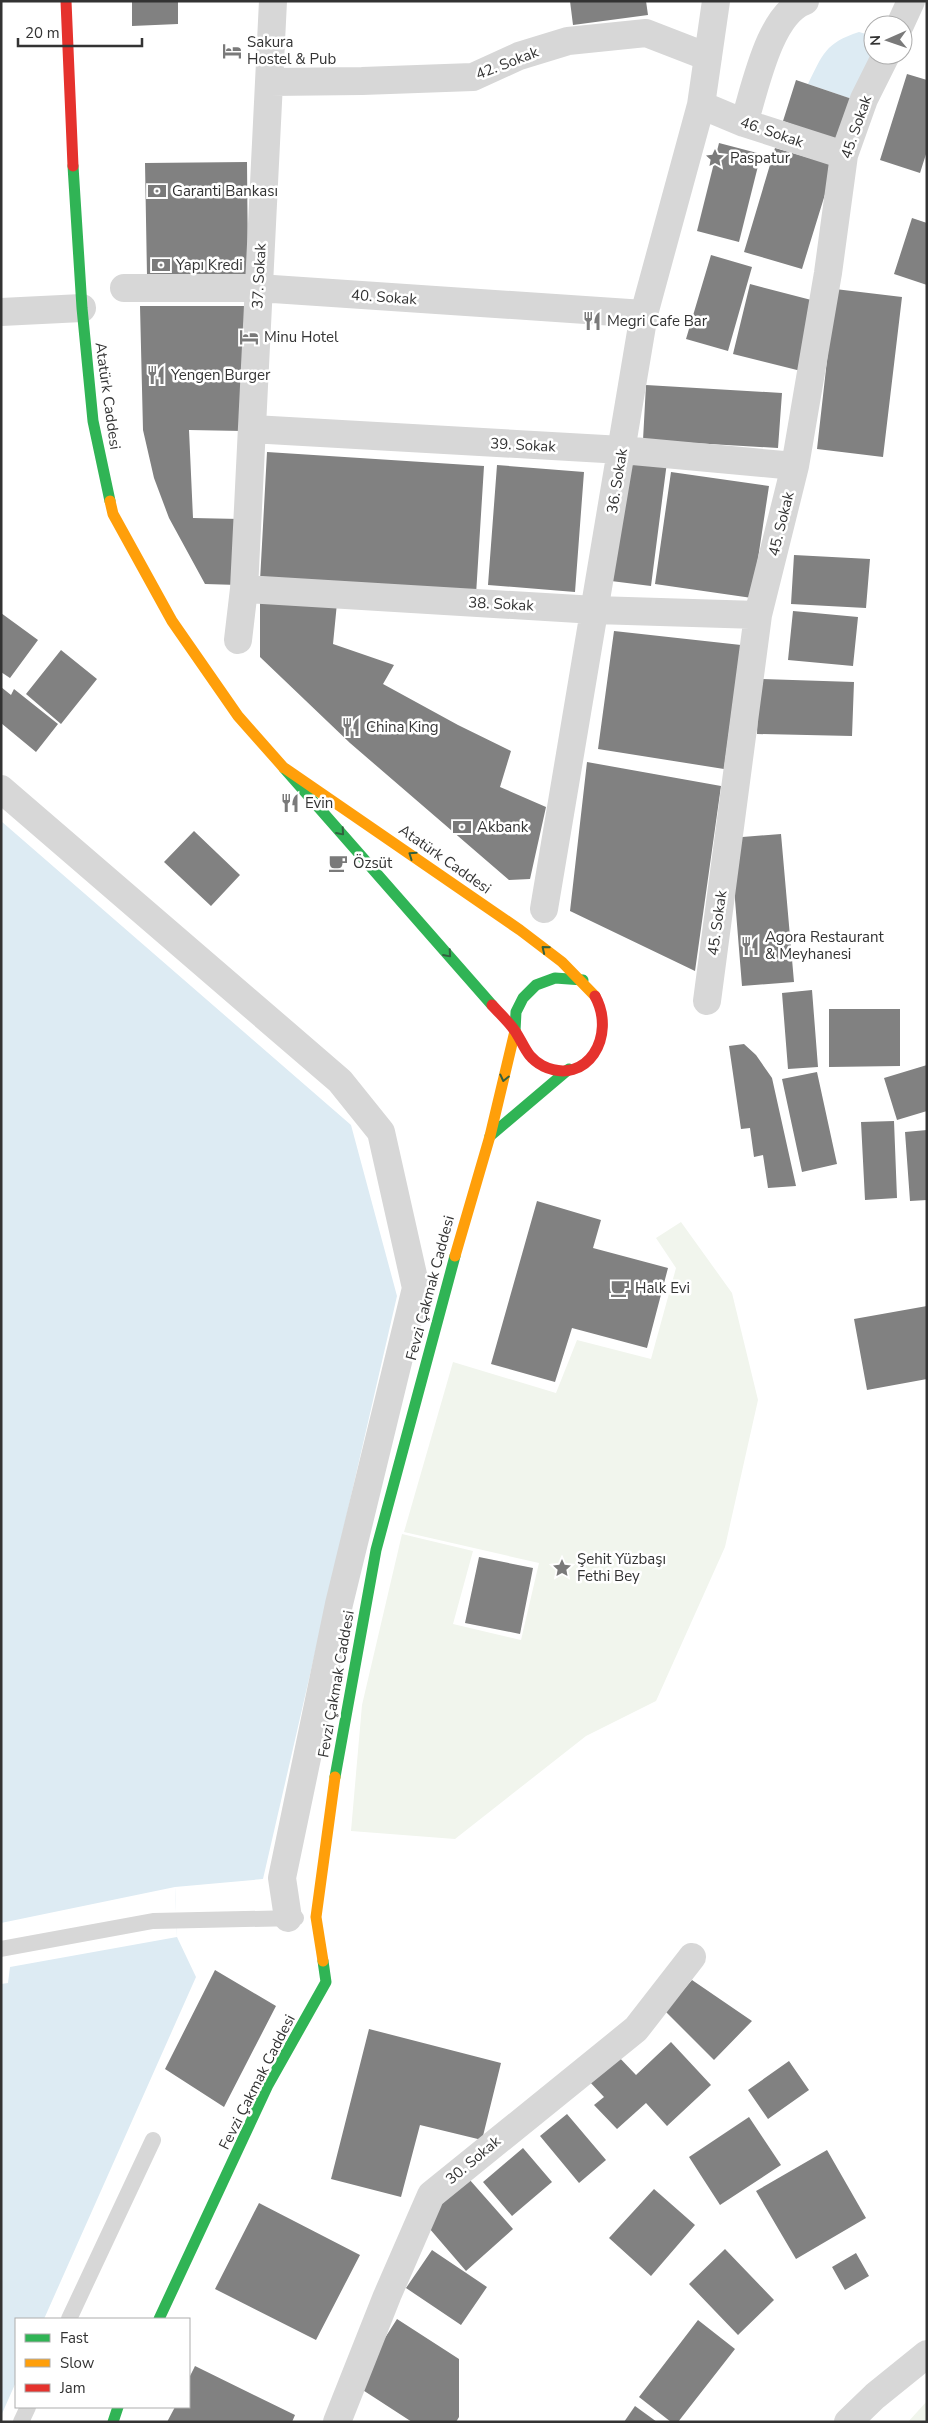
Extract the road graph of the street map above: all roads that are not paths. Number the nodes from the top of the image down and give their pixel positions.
1 (66, 1) edge
2 (273, 1) edge
3 (716, 1) edge
4 (805, 1) edge
5 (911, 1) edge
6 (905, 15) edge
7 (708, 57) junction
8 (881, 65) edge
9 (270, 82) junction
10 (701, 106) junction
11 (744, 123) junction
12 (844, 155) junction
13 (124, 288) dead end
14 (258, 288) junction
15 (82, 308) junction
16 (1, 312) edge
17 (644, 314) junction
18 (252, 428) junction
19 (622, 450) junction
20 (795, 466) junction
21 (244, 589) junction
22 (595, 610) junction
23 (758, 615) junction
24 (238, 640) dead end
25 (286, 769) junction
26 (1, 789) edge
27 (544, 909) dead end
28 (583, 980) junction
29 (707, 1001) dead end
30 (515, 1031) junction
31 (569, 1069) junction
32 (490, 1136) junction
33 (316, 1917) junction
34 (288, 1918) junction
35 (1, 1949) edge
36 (692, 1957) dead end
37 (153, 2140) dead end
38 (69, 2318) edge
39 (158, 2318) edge
40 (927, 2354) edge
41 (28, 2408) edge
42 (118, 2408) edge
43 (21, 2422) edge
44 (113, 2422) edge
45 (337, 2422) edge
46 (848, 2422) edge

1 - 15 street, Atatürk Caddesi
2 - 9 street, 37. Sokak
3 - 7 street, 36. Sokak
4 - 11 street
5 - 6 street
7 - 9 street, 42. Sokak
7 - 10 street, 36. Sokak
8 - 12 street, 45. Sokak
9 - 14 street, 37. Sokak
10 - 11 street, 46. Sokak
10 - 17 street, 36. Sokak
11 - 12 street, 46. Sokak
12 - 20 street, 45. Sokak
13 - 14 street, 40. Sokak
14 - 17 street, 40. Sokak
14 - 18 street, 37. Sokak
15 - 16 street
15 - 25 street, Atatürk Caddesi
17 - 19 street, 36. Sokak
18 - 19 street, 39. Sokak
18 - 21 street, 37. Sokak
19 - 20 street, 39. Sokak
19 - 22 street, 36. Sokak
20 - 23 street, 45. Sokak
21 - 22 street, 38. Sokak
21 - 24 street, 37. Sokak
22 - 23 street, 38. Sokak
22 - 27 street, 36. Sokak
23 - 29 street, 45. Sokak
28 -> 25 street, Atatürk Caddesi
25 -> 30 street, Atatürk Caddesi
26 - 34 street
28 - 30 street
28 - 31 street, Atatürk Caddesi
30 - 31 street, Atatürk Caddesi
30 -> 32 street, Fevzi Çakmak Caddesi
31 - 32 street
32 - 33 street, Fevzi Çakmak Caddesi
33 - 34 lane
33 - 39 street, Fevzi Çakmak Caddesi
34 - 35 lane
36 - 45 street, 30. Sokak
37 - 38 lane
40 - 46 street
41 - 43 lane
42 - 44 street

